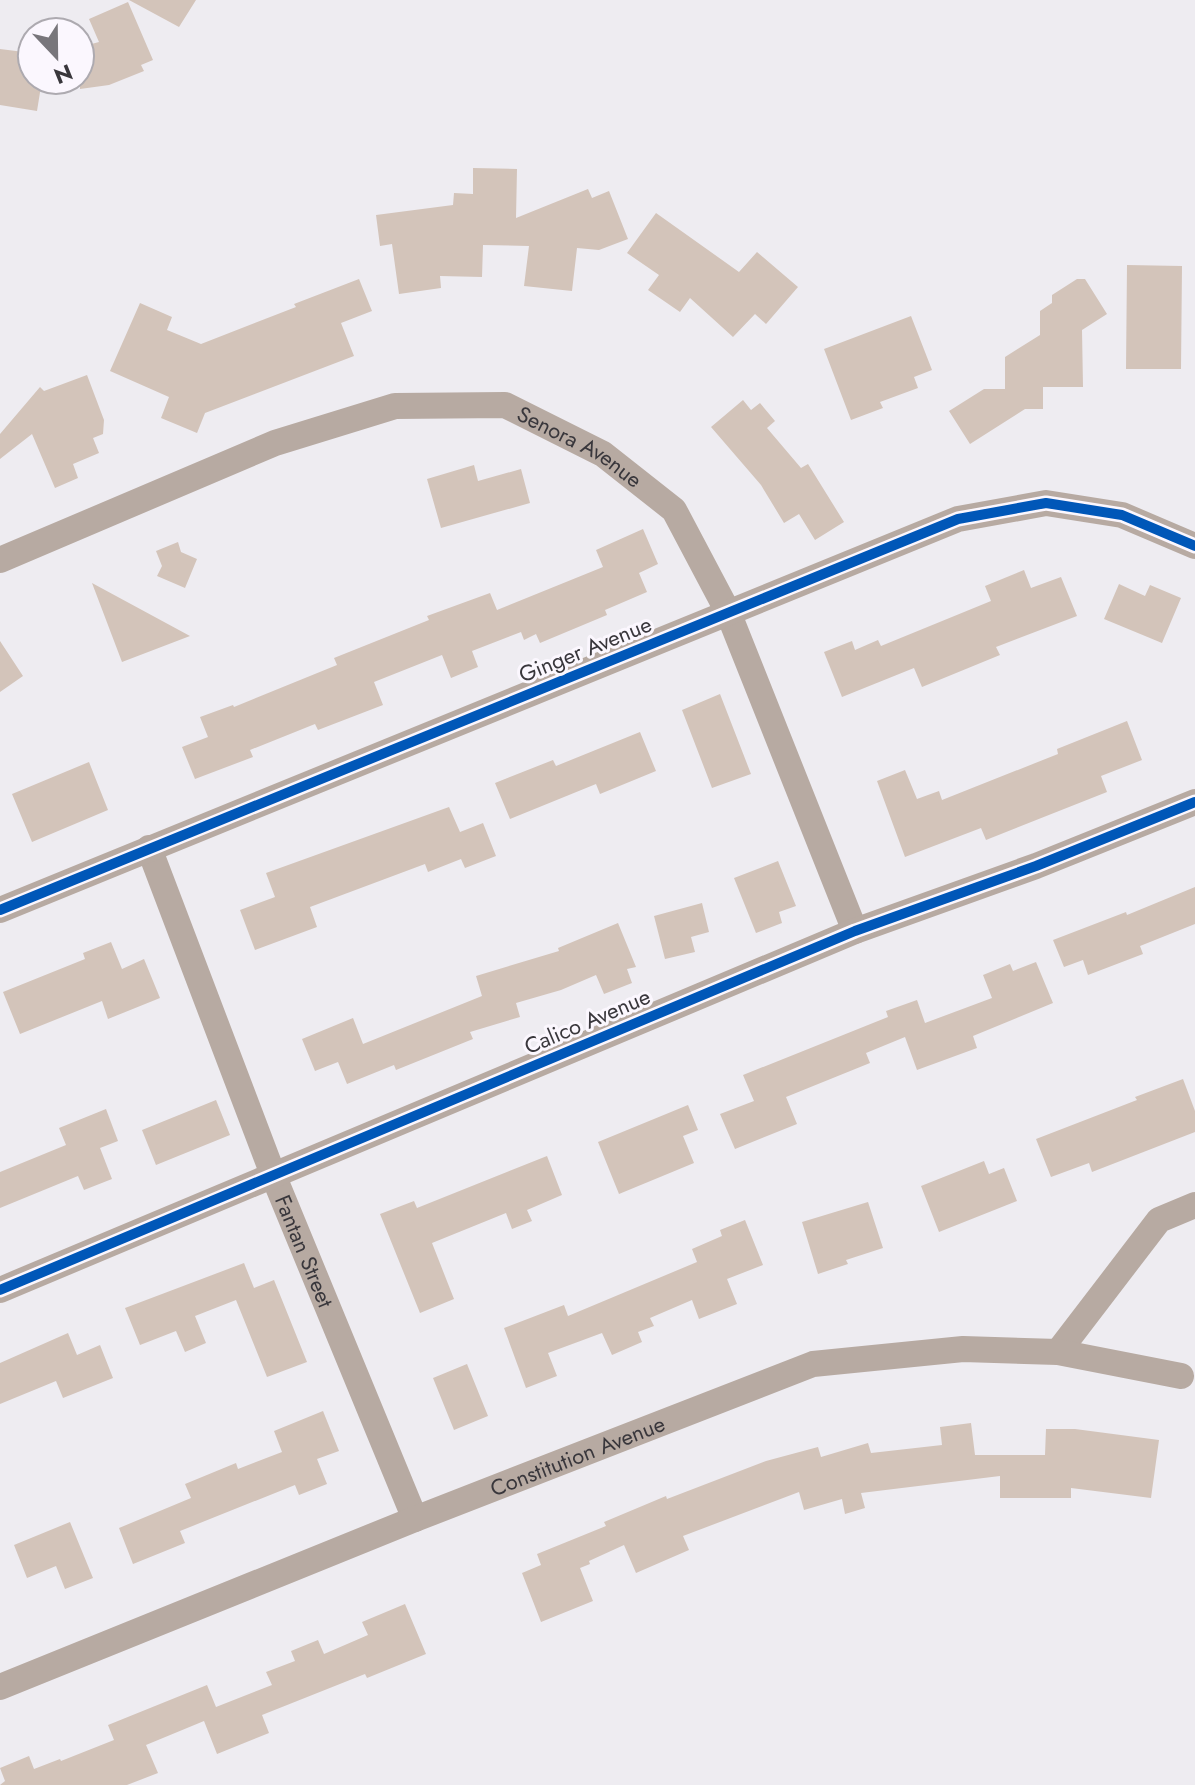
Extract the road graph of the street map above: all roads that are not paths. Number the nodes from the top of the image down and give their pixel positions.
1 (1195, 546) edge
2 (0, 560) edge
3 (728, 612) junction
4 (1195, 802) edge
5 (149, 848) junction
6 (0, 910) edge
7 (855, 931) junction
8 (274, 1177) junction
9 (1195, 1205) edge
10 (0, 1290) edge
11 (1058, 1352) junction
12 (1181, 1376) dead end
13 (415, 1519) junction
14 (0, 1687) edge

1 - 3 street, Ginger Avenue
2 - 3 street, Senora Avenue
3 - 5 street, Ginger Avenue
3 - 7 street, Senora Avenue
4 - 7 street, Calico Avenue
5 - 6 street, Ginger Avenue
5 - 8 street, Fantan Street
7 - 8 street, Calico Avenue
8 - 10 street, Calico Avenue
8 - 13 street, Fantan Street
9 - 11 street
11 - 12 street, Constitution Avenue
11 - 13 street, Constitution Avenue
13 - 14 street, Constitution Avenue

